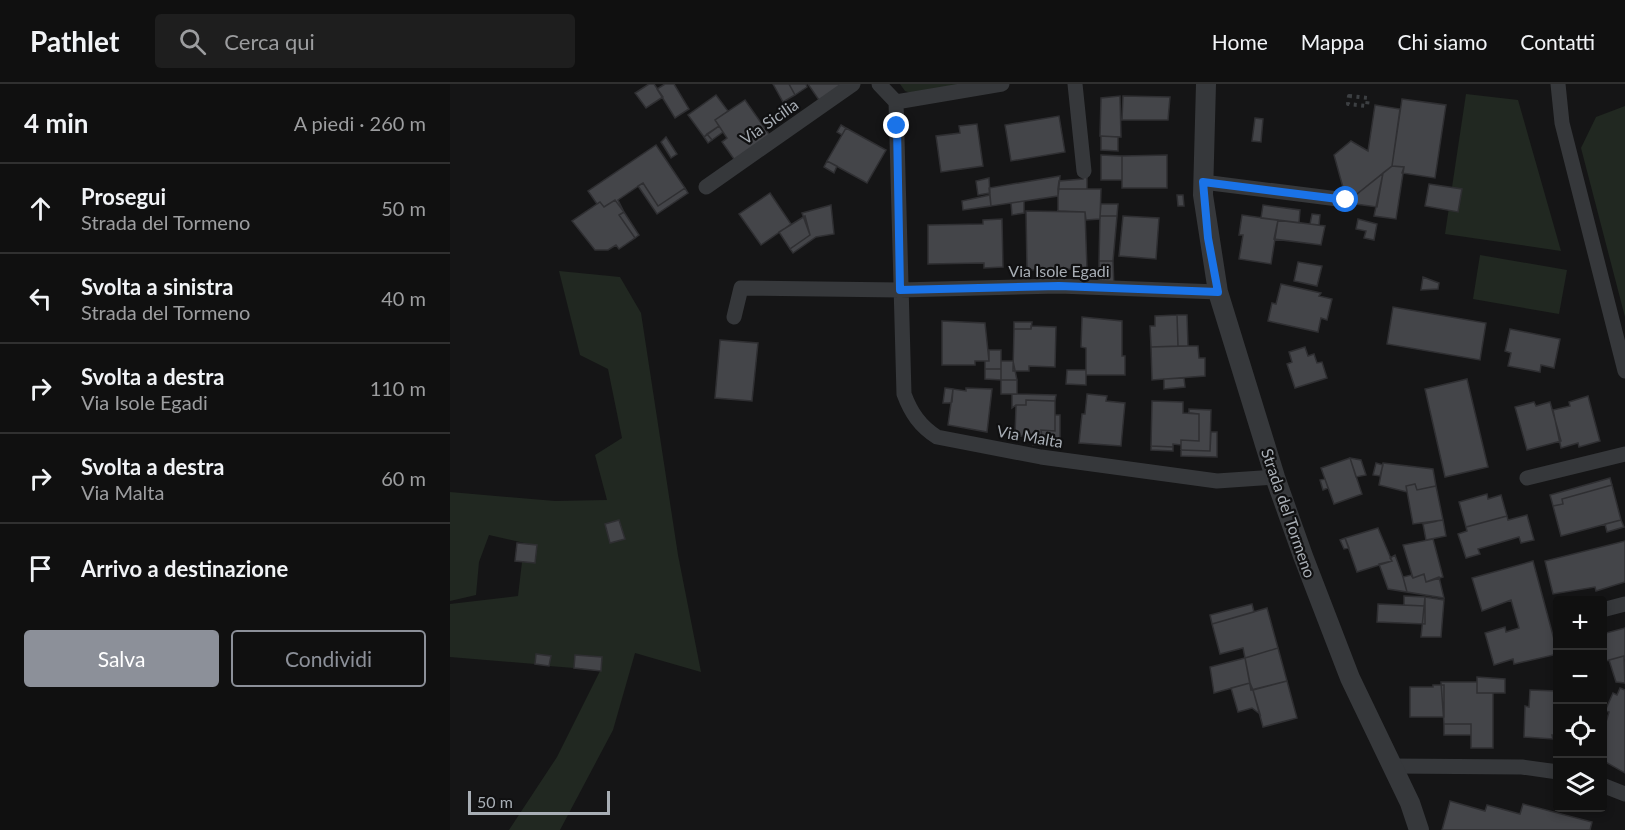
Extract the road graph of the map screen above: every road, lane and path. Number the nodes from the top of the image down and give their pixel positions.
1 (853, 84) edge
2 (879, 84) edge
3 (1002, 84) edge
4 (1075, 84) edge
5 (1206, 84) edge
6 (1558, 84) edge
7 (896, 102) junction
8 (1367, 106) joint
9 (1084, 171) dead end
10 (1203, 182) junction
11 (706, 188) dead end
12 (1346, 200) dead end
13 (900, 290) junction
14 (1218, 292) junction
15 (734, 317) dead end
16 (1625, 371) edge
17 (1625, 454) edge
18 (1275, 477) junction
19 (1527, 478) dead end
20 (1625, 604) edge
21 (1607, 609) edge
22 (1392, 766) junction
23 (1553, 771) edge
24 (1607, 787) edge
25 (1625, 794) edge
26 (1419, 830) edge

1 - 11 street, Via Sicilia
2 - 7 street
3 - 7 street
4 - 9 street
5 - 10 street, Strada del Tormeno
6 - 16 street
7 - 13 street, Via Malta
8 - 8 path
10 - 12 street
10 - 14 street, Strada del Tormeno
13 - 14 street, Via Isole Egadi
13 - 15 street
13 - 18 street, Via Malta
14 - 18 street, Strada del Tormeno
17 - 19 street
18 - 22 street, Strada del Tormeno
20 - 21 street
22 - 23 street
22 - 26 street, Strada del Tormeno
24 - 25 street

